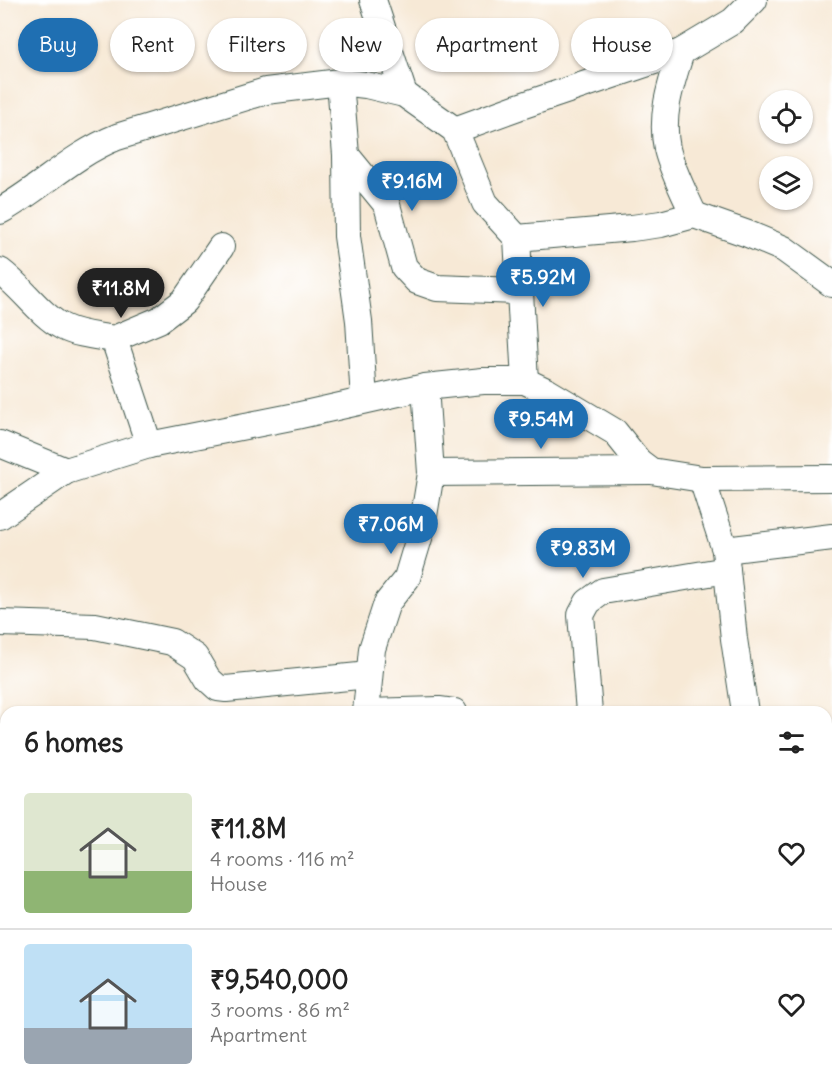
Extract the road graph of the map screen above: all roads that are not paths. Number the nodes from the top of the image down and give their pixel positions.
1 (373, 0) edge
2 (754, 0) edge
3 (681, 52) junction
4 (340, 82) junction
5 (404, 94) junction
6 (455, 130) junction
7 (346, 155) junction
8 (0, 211) edge
9 (694, 215) junction
10 (518, 238) junction
11 (221, 247) dead end
12 (0, 271) edge
13 (832, 284) edge
14 (520, 291) junction
15 (114, 339) junction
16 (525, 381) junction
17 (425, 387) junction
18 (364, 400) junction
19 (0, 444) edge
20 (149, 445) junction
21 (66, 471) junction
22 (651, 471) junction
23 (431, 473) junction
24 (832, 478) edge
25 (702, 479) junction
26 (0, 516) edge
27 (832, 537) edge
28 (726, 560) junction
29 (0, 623) edge
30 (369, 675) junction
31 (366, 706) edge
32 (589, 706) edge
33 (744, 706) edge

1 - 5 street
2 - 3 street
3 - 6 street
3 - 9 street
4 - 5 street
4 - 7 street
4 - 8 street
5 - 6 street
6 - 10 street
7 - 14 street
7 - 18 street
9 - 10 street
9 - 13 street
10 - 14 street
11 - 15 street
12 - 15 street
14 - 16 street
15 - 20 street
16 - 17 street
16 - 22 street
17 - 18 street
17 - 23 street
18 - 20 street
19 - 21 street
20 - 21 street
21 - 26 street
22 - 23 street
22 - 25 street
23 - 30 street
24 - 25 street
25 - 28 street
27 - 28 street
28 - 32 street
28 - 33 street
29 - 30 street
30 - 31 street

